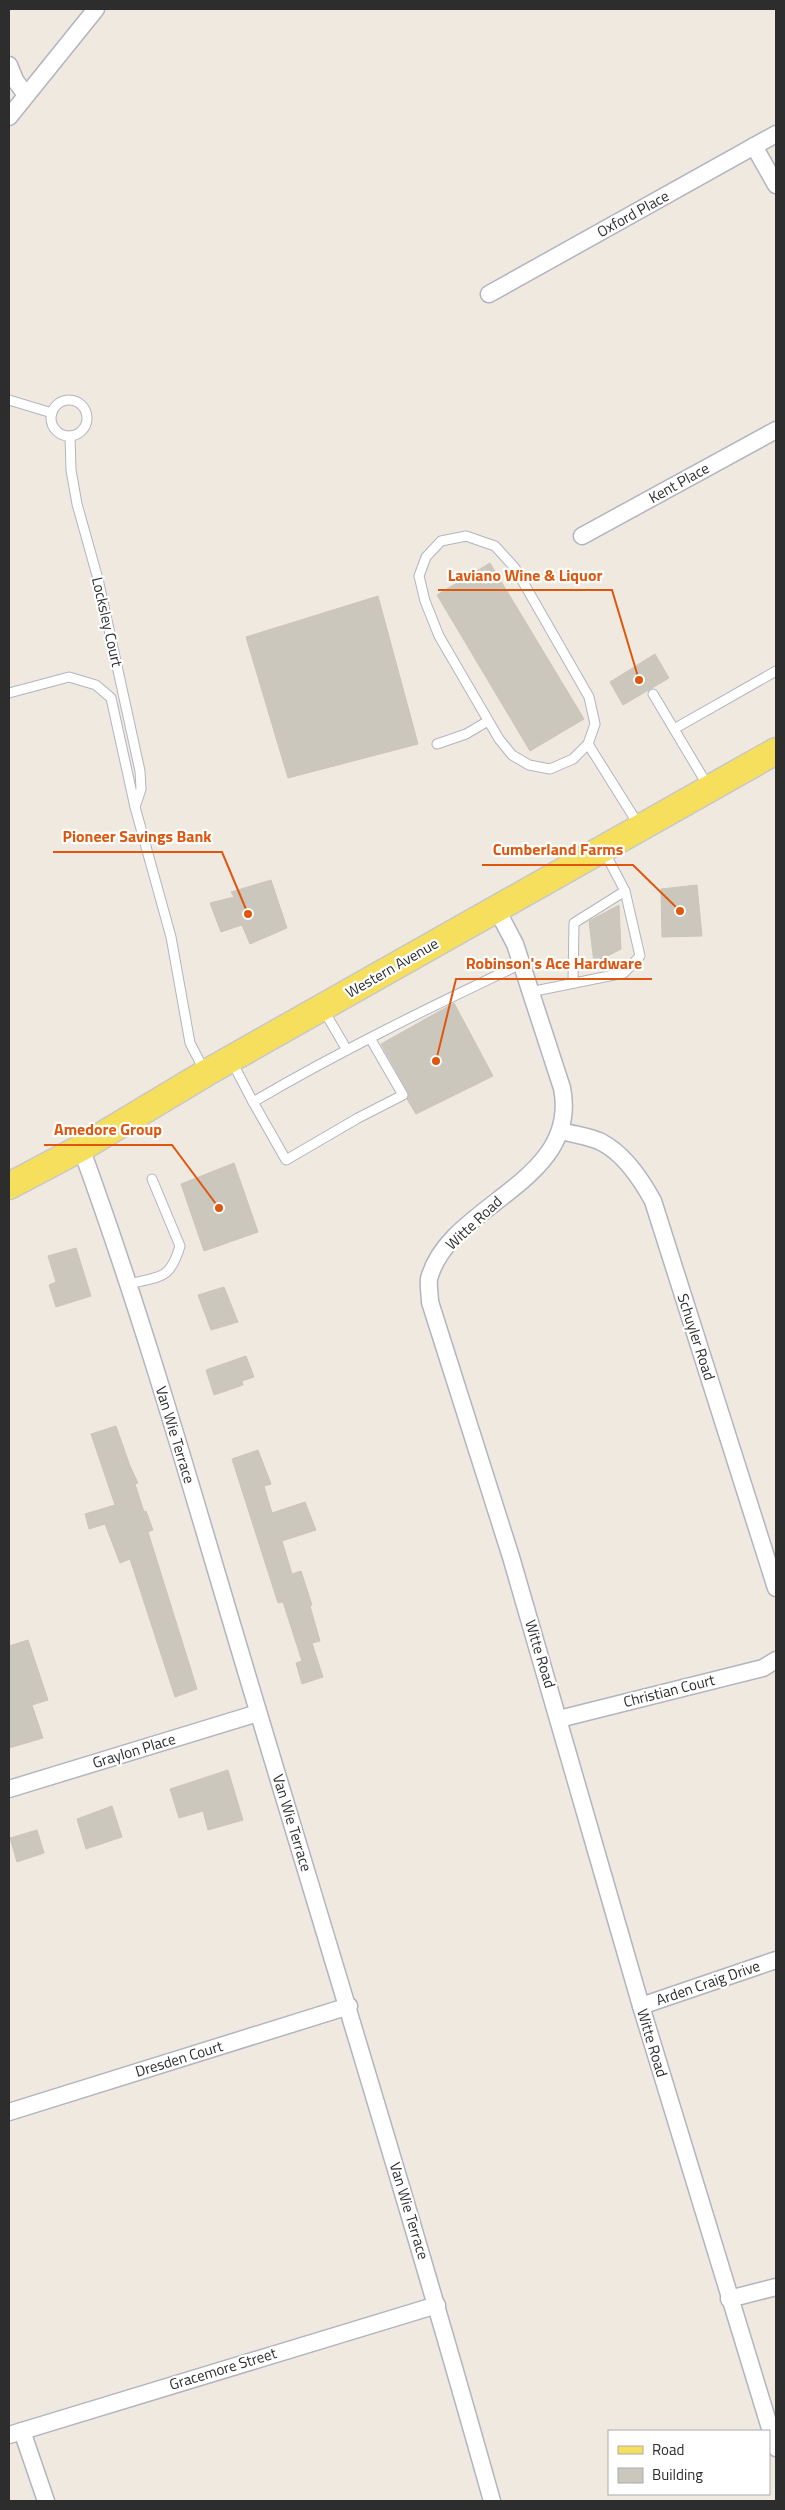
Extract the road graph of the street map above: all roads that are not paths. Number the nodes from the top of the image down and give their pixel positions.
1 (96, 9) edge
2 (9, 65) edge
3 (26, 95) junction
4 (9, 118) edge
5 (776, 134) edge
6 (754, 146) junction
7 (776, 185) edge
8 (489, 294) dead end
9 (9, 400) edge
10 (52, 414) junction
11 (776, 430) edge
12 (70, 436) junction
13 (582, 536) dead end
14 (776, 671) edge
15 (9, 693) edge
16 (653, 694) dead end
17 (488, 721) junction
18 (674, 729) junction
19 (437, 744) dead end
20 (588, 744) junction
21 (776, 752) edge
22 (709, 789) junction
23 (135, 807) junction
24 (641, 828) junction
25 (603, 849) junction
26 (625, 891) junction
27 (496, 908) junction
28 (521, 964) junction
29 (573, 983) junction
30 (530, 992) junction
31 (323, 1008) junction
32 (370, 1038) junction
33 (347, 1050) junction
34 (230, 1059) junction
35 (206, 1073) junction
36 (253, 1102) junction
37 (562, 1132) junction
38 (81, 1148) junction
39 (152, 1179) dead end
40 (9, 1186) edge
41 (129, 1284) junction
42 (776, 1588) edge
43 (776, 1660) edge
44 (258, 1713) junction
45 (559, 1719) junction
46 (9, 1789) edge
47 (776, 1960) edge
48 (349, 2006) junction
49 (641, 2006) junction
50 (9, 2112) edge
51 (776, 2287) edge
52 (729, 2299) junction
53 (437, 2305) junction
54 (16, 2433) edge
55 (776, 2448) edge
56 (46, 2501) edge
57 (492, 2501) edge

1 - 3 street
2 - 3 street
3 - 4 street
5 - 6 street, Oxford Place
6 - 7 street
6 - 8 street, Oxford Place
9 - 10 lane
10 - 12 lane
10 - 12 lane
11 - 13 street, Kent Place
12 - 23 lane, Locksley Court
14 - 18 lane
15 - 23 lane
16 - 18 lane
17 - 19 lane
17 - 20 lane
17 - 20 lane
18 - 22 lane
20 - 24 lane
21 - 22 main road, Western Avenue
22 - 24 main road, Western Avenue
23 - 35 lane
24 - 25 main road, Western Avenue
25 - 26 lane
25 - 27 main road, Western Avenue
26 - 29 lane
26 - 29 lane
27 - 28 street, Witte Road
27 - 31 main road, Western Avenue
28 - 30 street, Witte Road
28 - 32 lane
29 - 30 lane
30 - 37 street, Witte Road
31 - 33 lane
31 - 34 main road, Western Avenue
32 - 33 lane
32 - 36 lane
33 - 36 lane
34 - 35 main road, Western Avenue
34 - 36 lane
35 - 38 main road, Western Avenue
37 - 42 street, Schuyler Road
37 - 45 street, Witte Road
38 - 40 main road, Western Avenue
38 - 41 street, Van Wie Terrace
39 - 41 lane
41 - 44 street, Van Wie Terrace
43 - 45 street, Christian Court
44 - 46 street, Graylon Place
44 - 48 street, Van Wie Terrace
45 - 49 street, Witte Road
47 - 49 street, Arden Craig Drive
48 - 50 street, Dresden Court
48 - 53 street, Van Wie Terrace
49 - 52 street, Witte Road
51 - 52 street
52 - 55 street, Witte Road
53 - 54 street, Gracemore Street
53 - 57 street, Van Wie Terrace
54 - 56 street

